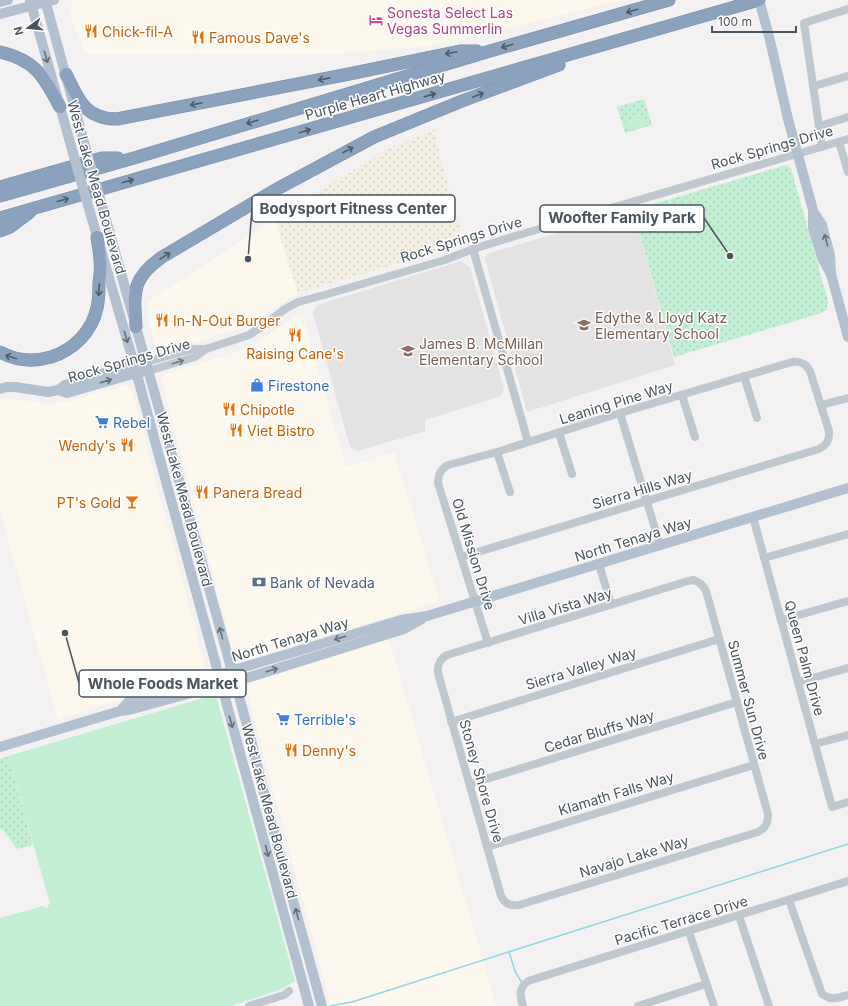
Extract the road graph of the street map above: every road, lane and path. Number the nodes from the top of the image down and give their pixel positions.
1 (8, 0) edge
2 (669, 0) edge
3 (759, 0) edge
4 (48, 1) edge
5 (0, 2) edge
6 (30, 3) edge
7 (848, 9) edge
8 (0, 14) edge
9 (706, 15) junction
10 (490, 51) junction
11 (0, 52) edge
12 (66, 74) junction
13 (848, 76) edge
14 (814, 86) junction
15 (60, 107) junction
16 (848, 117) edge
17 (820, 126) junction
18 (848, 139) edge
19 (839, 142) junction
20 (822, 146) junction
21 (798, 154) junction
22 (134, 158) junction
23 (848, 172) edge
24 (0, 187) edge
25 (0, 196) edge
26 (35, 207) junction
27 (0, 218) edge
28 (0, 230) edge
29 (97, 237) junction
30 (473, 249) junction
31 (845, 312) edge
32 (136, 327) junction
33 (848, 337) edge
34 (0, 352) edge
35 (147, 367) junction
36 (135, 368) junction
37 (744, 376) junction
38 (0, 389) edge
39 (682, 395) junction
40 (848, 398) edge
41 (821, 405) junction
42 (620, 413) junction
43 (757, 418) dead end
44 (151, 430) junction
45 (559, 433) junction
46 (696, 436) dead end
47 (528, 442) junction
48 (497, 452) junction
49 (177, 473) junction
50 (439, 474) joint
51 (572, 474) dead end
52 (164, 477) junction
53 (848, 488) edge
54 (510, 492) dead end
55 (647, 501) junction
56 (189, 515) junction
57 (175, 517) junction
58 (753, 517) junction
59 (848, 534) edge
60 (660, 545) junction
61 (199, 552) junction
62 (186, 555) junction
63 (461, 557) junction
64 (764, 558) junction
65 (599, 564) junction
66 (700, 583) joint
67 (848, 601) edge
68 (475, 602) junction
69 (611, 605) junction
70 (214, 606) junction
71 (427, 616) junction
72 (401, 620) junction
73 (781, 620) junction
74 (372, 629) junction
75 (383, 636) junction
76 (719, 639) junction
77 (488, 643) junction
78 (343, 648) junction
79 (439, 662) joint
80 (848, 668) edge
81 (233, 676) junction
82 (220, 680) junction
83 (798, 682) junction
84 (737, 702) junction
85 (451, 722) junction
86 (848, 735) edge
87 (815, 744) junction
88 (0, 747) edge
89 (754, 765) junction
90 (470, 784) junction
91 (848, 802) edge
92 (268, 810) junction
93 (256, 813) junction
94 (766, 826) joint
95 (487, 847) junction
96 (848, 881) edge
97 (789, 900) junction
98 (508, 904) joint
99 (739, 916) junction
100 (286, 922) junction
101 (689, 932) junction
102 (313, 974) junction
103 (706, 984) junction
104 (304, 988) junction
105 (289, 992) dead end
106 (848, 995) edge
107 (249, 1006) edge
108 (309, 1006) edge
109 (317, 1006) edge
110 (322, 1006) edge
111 (523, 1006) edge
112 (638, 1006) edge
113 (714, 1006) edge
114 (769, 1006) edge

1 - 5 main road
2 -> 10 highway, Purple Heart Highway
3 - 9 highway, Purple Heart Highway
3 - 21 main road
4 - 6 main road
4 - 12 main road, West Lake Mead Boulevard
6 - 8 main road
6 -> 15 main road, West Lake Mead Boulevard
7 - 14 street
26 -> 9 highway, Purple Heart Highway
32 -> 9 highway
10 -> 12 highway
10 -> 22 highway, Purple Heart Highway
11 - 15 highway
12 - 32 main road, West Lake Mead Boulevard, bridge
13 - 14 street
14 - 17 street
15 - 29 main road, West Lake Mead Boulevard, bridge
16 - 17 street
17 - 20 street
18 - 19 street, Rock Springs Drive
19 - 20 street, Rock Springs Drive
19 - 23 street
20 - 21 street, Rock Springs Drive
21 - 30 street, Rock Springs Drive
21 - 31 main road
22 - 24 highway
22 - 25 highway, Purple Heart Highway
26 - 27 highway, Purple Heart Highway
26 - 28 highway
29 -> 34 highway
29 -> 36 main road, West Lake Mead Boulevard
30 - 35 street, Rock Springs Drive
30 - 47 street
31 - 33 main road
32 - 35 main road, West Lake Mead Boulevard
35 - 36 main road, Rock Springs Drive
35 - 49 main road, West Lake Mead Boulevard
36 - 38 main road, Rock Springs Drive
36 - 44 main road, West Lake Mead Boulevard
37 - 39 street, Leaning Pine Way
37 - 41 street, Leaning Pine Way
37 - 43 street
39 - 42 street, Leaning Pine Way
39 - 46 street
40 - 41 street
41 - 55 street, Sierra Hills Way
42 - 45 street, Leaning Pine Way
42 - 55 street
44 - 49 main road
44 - 52 main road, West Lake Mead Boulevard
45 - 47 street, Leaning Pine Way
45 - 51 street
47 - 48 street, Leaning Pine Way
48 - 50 street, Leaning Pine Way
48 - 54 street
49 - 56 main road, West Lake Mead Boulevard
50 - 63 street, Old Mission Drive
52 - 56 main road
52 - 57 main road, West Lake Mead Boulevard
53 - 58 main road, North Tenaya Way
55 - 60 street
55 - 63 street, Sierra Hills Way
56 - 61 main road, West Lake Mead Boulevard
57 - 61 main road
57 - 62 main road, West Lake Mead Boulevard
58 - 60 main road, North Tenaya Way
58 - 64 street, Queen Palm Drive
59 - 64 street
60 - 65 main road, North Tenaya Way
61 - 70 main road, West Lake Mead Boulevard
62 - 70 main road
62 - 82 main road, West Lake Mead Boulevard
63 - 68 street, Old Mission Drive
64 - 73 street, Queen Palm Drive
65 - 68 main road, North Tenaya Way
65 - 69 street
66 - 69 street, Villa Vista Way
66 - 76 street, Summer Sun Drive
67 - 73 street
68 - 71 main road, North Tenaya Way
68 - 77 street, Old Mission Drive
69 - 77 street, Villa Vista Way
81 -> 70 main road, West Lake Mead Boulevard
71 - 72 main road, North Tenaya Way
71 - 75 main road, North Tenaya Way
72 - 74 main road, North Tenaya Way
72 - 75 main road
73 - 83 street, Queen Palm Drive
74 - 78 main road
74 -> 81 main road, North Tenaya Way
75 - 78 main road, North Tenaya Way
76 - 84 street, Summer Sun Drive
76 - 85 street, Sierra Valley Way
77 - 79 street, Villa Vista Way
81 -> 78 main road, North Tenaya Way
79 - 85 street, Stoney Shore Drive
80 - 83 street
81 - 82 main road, North Tenaya Way
81 - 92 main road, West Lake Mead Boulevard
82 - 88 main road, North Tenaya Way
82 -> 93 main road, West Lake Mead Boulevard
83 - 87 street, Queen Palm Drive
84 - 89 street, Summer Sun Drive
84 - 90 street, Cedar Bluffs Way
85 - 90 street, Stoney Shore Drive
86 - 87 street
87 - 91 street, Queen Palm Drive
89 - 94 street, Summer Sun Drive
89 - 95 street, Klamath Falls Way
90 - 95 street, Stoney Shore Drive
92 - 93 main road
102 -> 92 main road, West Lake Mead Boulevard
93 -> 100 main road, West Lake Mead Boulevard
94 - 98 street, Navajo Lake Way
95 - 98 street, Stoney Shore Drive
96 - 97 street, Pacific Terrace Drive
97 - 99 street, Pacific Terrace Drive
97 - 106 street
99 - 101 street, Pacific Terrace Drive
99 - 114 street
100 - 102 main road
100 - 104 main road, West Lake Mead Boulevard
101 - 103 street
101 - 111 street, Pacific Terrace Drive
102 - 110 main road, West Lake Mead Boulevard
103 - 112 street
103 - 113 street
104 - 108 main road, West Lake Mead Boulevard
104 - 109 main road
105 - 107 street

